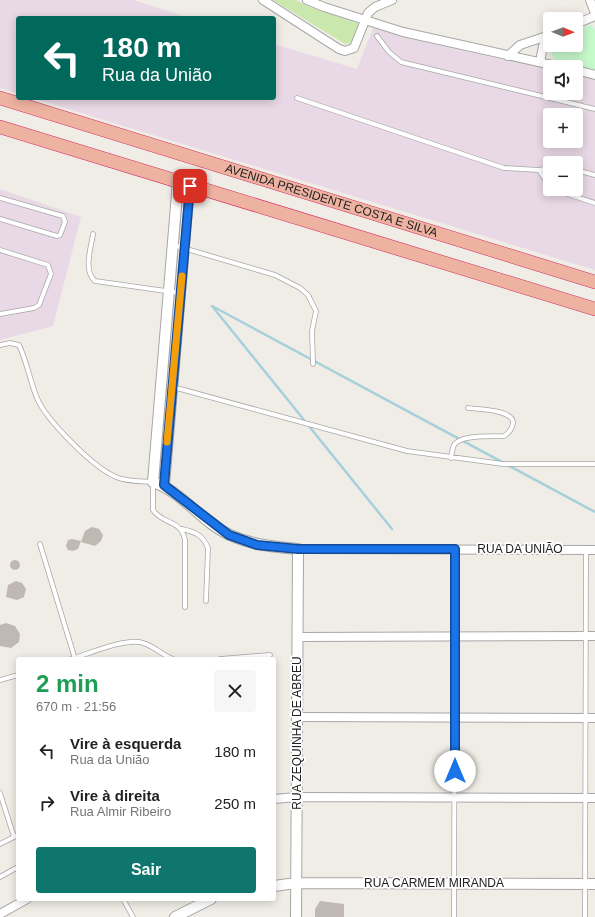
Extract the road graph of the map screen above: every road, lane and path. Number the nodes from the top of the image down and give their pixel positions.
1 (263, 0) edge
2 (307, 0) edge
3 (392, 0) edge
4 (590, 0) edge
5 (595, 15) edge
6 (365, 20) junction
7 (583, 21) edge
8 (377, 36) dead end
9 (543, 37) edge
10 (543, 46) edge
11 (508, 56) junction
12 (540, 62) junction
13 (543, 63) edge
14 (583, 72) edge
15 (595, 75) edge
16 (0, 98) edge
17 (297, 98) dead end
18 (595, 109) edge
19 (0, 127) edge
20 (543, 169) edge
21 (539, 170) junction
22 (583, 172) edge
23 (595, 175) edge
24 (543, 176) edge
25 (184, 184) junction
26 (574, 196) edge
27 (0, 198) edge
28 (595, 203) edge
29 (0, 219) edge
30 (93, 234) dead end
31 (173, 245) junction
32 (184, 248) junction
33 (0, 250) edge
34 (595, 282) edge
35 (169, 291) junction
36 (180, 293) junction
37 (595, 309) edge
38 (0, 314) edge
39 (0, 345) edge
40 (313, 364) dead end
41 (172, 387) junction
42 (468, 408) dead end
43 (451, 458) junction
44 (595, 464) edge
45 (153, 482) junction
46 (164, 485) junction
47 (182, 529) junction
48 (40, 544) dead end
49 (298, 549) junction
50 (455, 549) junction
51 (586, 550) junction
52 (595, 550) edge
53 (206, 601) dead end
54 (185, 607) dead end
55 (455, 636) junction
56 (586, 636) junction
57 (595, 636) edge
58 (298, 637) junction
59 (270, 655) dead end
60 (72, 657) edge
61 (80, 657) edge
62 (169, 657) edge
63 (245, 657) edge
64 (16, 676) edge
65 (0, 680) edge
66 (455, 716) junction
67 (297, 717) junction
68 (585, 718) junction
69 (595, 718) edge
70 (0, 793) edge
71 (297, 797) junction
72 (276, 798) edge
73 (454, 798) junction
74 (585, 798) junction
75 (595, 798) edge
76 (16, 836) edge
77 (0, 844) edge
78 (16, 868) edge
79 (0, 877) edge
80 (296, 882) junction
81 (454, 883) junction
82 (590, 884) edge
83 (276, 886) edge
84 (23, 901) edge
85 (124, 901) edge
86 (207, 901) edge
87 (0, 914) edge
88 (132, 917) edge
89 (175, 917) edge
90 (296, 917) edge
91 (454, 917) edge
92 (585, 917) edge

1 - 6 street
2 - 6 street
3 - 6 street
4 - 5 street
5 - 7 street
6 - 11 street
8 - 18 lane
9 - 11 street
10 - 12 street
11 - 12 street
12 - 13 street
14 - 15 street
16 - 34 highway, AVENIDA PRESIDENTE COSTA E SILVA
17 - 21 lane
19 - 25 highway
20 - 21 lane
21 - 24 lane
22 - 23 lane
25 - 31 street
25 - 32 street
25 - 37 highway
26 - 28 lane
27 - 29 lane
30 - 35 lane
31 - 32 lane
31 - 35 street
32 - 36 street
32 - 40 lane
33 - 38 lane
35 - 36 lane
35 - 45 street
36 - 41 street
39 - 45 lane
41 - 43 lane
41 - 46 street
42 - 43 lane
43 - 44 lane
45 - 46 street, RUA DA UNIÃO
45 - 47 lane
46 - 49 street, RUA DA UNIÃO
47 - 53 lane
47 - 54 lane
48 - 60 lane
49 - 50 street, RUA DA UNIÃO
49 - 58 street, RUA ZEQUINHA DE ABREU
50 - 51 street, RUA DA UNIÃO
50 - 55 lane
51 - 52 street, RUA DA UNIÃO
51 - 56 lane
55 - 56 street
55 - 58 street
55 - 66 lane
56 - 57 street
56 - 68 lane
58 - 67 street, RUA ZEQUINHA DE ABREU
59 - 63 lane
61 - 62 lane
64 - 65 lane
66 - 67 street
66 - 68 street
66 - 73 lane
67 - 71 street, RUA ZEQUINHA DE ABREU
68 - 69 street
68 - 74 lane
70 - 76 lane
71 - 72 street
71 - 73 street
71 - 80 street, RUA ZEQUINHA DE ABREU
73 - 74 street
73 - 81 lane
74 - 75 street
74 - 82 lane
76 - 77 lane
78 - 79 lane
80 - 81 street, RUA CARMEM MIRANDA
80 - 83 street, RUA CARMEM MIRANDA
80 - 90 street, RUA ZEQUINHA DE ABREU
81 - 82 street, RUA CARMEM MIRANDA
81 - 91 lane
82 - 92 lane
84 - 87 street
85 - 88 lane
86 - 89 street

